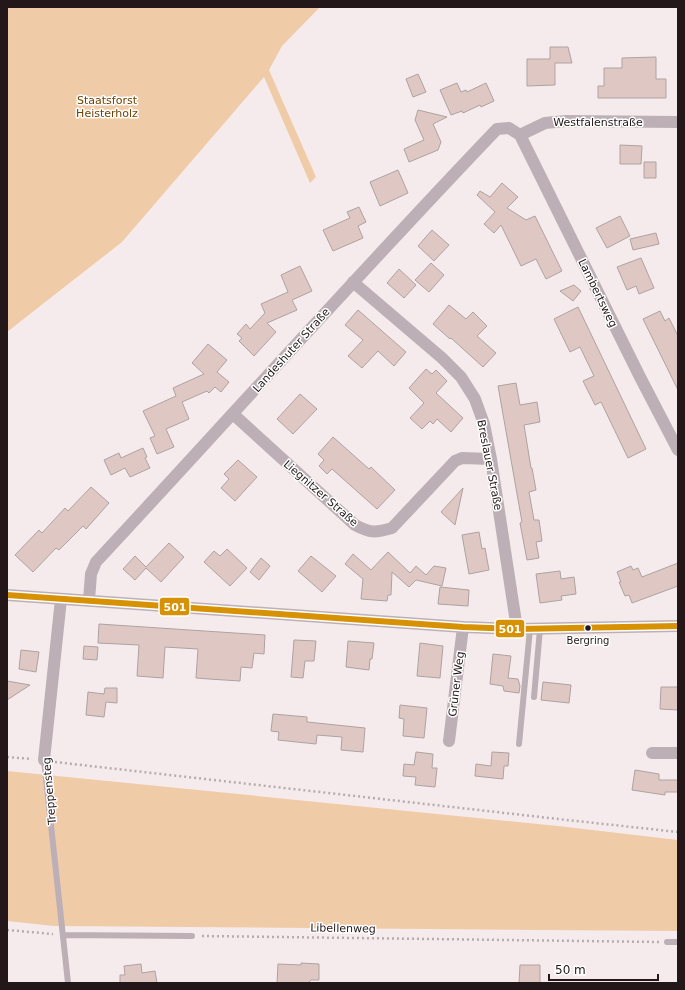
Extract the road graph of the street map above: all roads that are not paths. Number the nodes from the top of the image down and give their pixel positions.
1 (678, 122) edge
2 (520, 135) junction
3 (353, 282) junction
4 (233, 414) junction
5 (678, 450) edge
6 (491, 459) junction
7 (7, 595) edge
8 (61, 598) junction
9 (89, 600) junction
10 (463, 626) junction
11 (678, 626) edge
12 (517, 629) junction
13 (535, 629) junction
14 (534, 697) dead end
15 (449, 741) dead end
16 (519, 744) dead end
17 (652, 753) dead end
18 (678, 753) edge
19 (44, 760) joint
20 (64, 934) junction
21 (192, 936) road end
22 (667, 942) road end
23 (678, 942) edge
24 (68, 983) edge

1 - 2 street, Westfalenstraße
2 - 3 street, Landeshuter Straße
2 - 5 street, Lambertsweg
3 - 4 street, Landeshuter Straße
3 - 6 street, Breslauer Straße
4 - 6 street, Liegnitzer Straße
4 - 9 street, Landeshuter Straße
6 - 12 street, Breslauer Straße
7 - 8 street
8 - 9 street
8 - 19 street, Treppensteg
9 - 10 street
10 - 12 street
10 - 15 street, Grüner Weg
11 - 13 street
12 - 13 street
13 - 14 lane
13 - 16 lane
17 - 18 street
19 - 20 lane, Treppensteg
20 - 21 lane
20 - 24 lane, Treppensteg
22 - 23 lane

